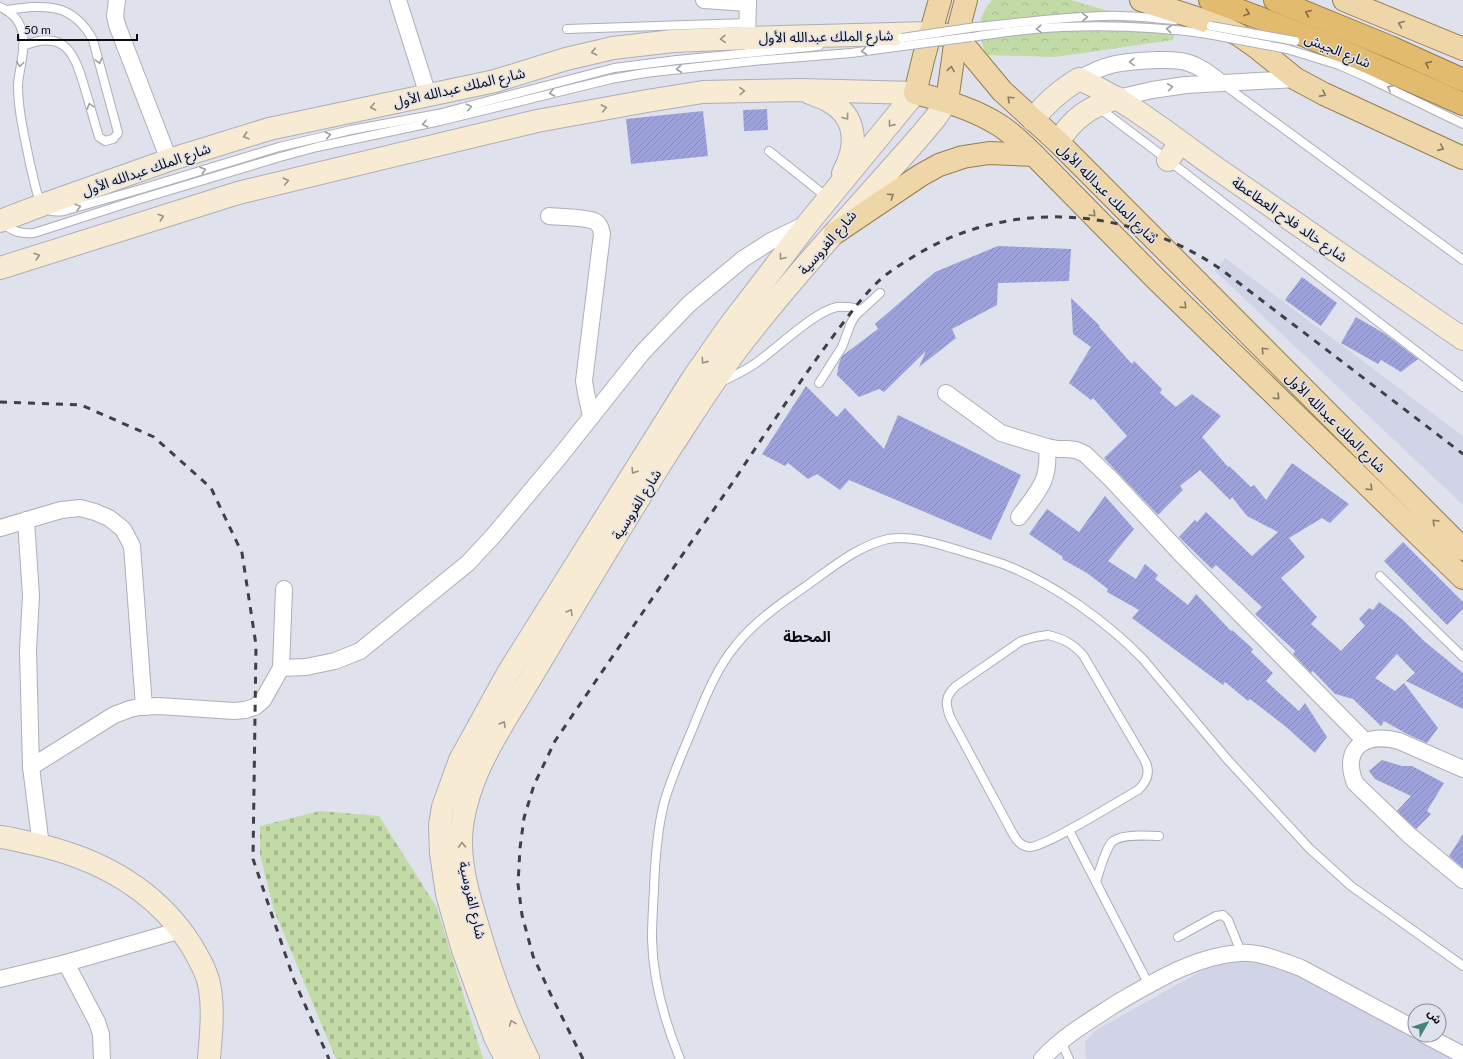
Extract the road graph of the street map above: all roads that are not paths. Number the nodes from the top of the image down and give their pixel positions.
1 (117, 0) edge
2 (398, 0) edge
3 (704, 0) edge
4 (940, 0) edge
5 (966, 0) edge
6 (1141, 0) edge
7 (1210, 0) edge
8 (1275, 0) edge
9 (1344, 0) edge
10 (748, 1) edge
11 (3, 8) edge
12 (567, 29) dead end
13 (748, 30) junction
14 (930, 33) junction
15 (964, 37) junction
16 (902, 42) junction
17 (851, 43) dead end
18 (23, 46) junction
19 (828, 46) dead end
20 (1463, 49) edge
21 (1296, 78) junction
22 (1079, 79) junction
23 (1463, 80) edge
24 (1220, 82) junction
25 (801, 90) junction
26 (915, 93) junction
27 (428, 95) junction
28 (1118, 98) junction
29 (1434, 100) dead end
30 (947, 101) junction
31 (1463, 104) edge
32 (1096, 106) junction
33 (1033, 120) junction
34 (1463, 124) edge
35 (1058, 142) junction
36 (769, 151) dead end
37 (1174, 151) junction
38 (1034, 154) junction
39 (1463, 158) edge
40 (169, 160) junction
41 (829, 198) junction
42 (42, 205) junction
43 (549, 216) dead end
44 (0, 220) edge
45 (809, 222) junction
46 (835, 233) junction
47 (1463, 260) edge
48 (0, 268) edge
49 (880, 293) dead end
50 (862, 309) junction
51 (1463, 339) edge
52 (819, 383) dead end
53 (1463, 387) edge
54 (709, 388) junction
55 (946, 393) dead end
56 (592, 416) junction
57 (1047, 447) junction
58 (1018, 517) dead end
59 (26, 520) junction
60 (0, 528) edge
61 (1463, 549) edge
62 (1380, 576) dead end
63 (1463, 578) edge
64 (284, 589) dead end
65 (1463, 657) edge
66 (281, 668) junction
67 (144, 707) junction
68 (1365, 741) junction
69 (31, 767) junction
70 (1463, 769) edge
71 (1069, 830) junction
72 (1159, 836) dead end
73 (0, 837) edge
74 (41, 846) junction
75 (1463, 880) edge
76 (1096, 882) junction
77 (182, 930) junction
78 (1178, 937) dead end
79 (1241, 952) junction
80 (66, 963) junction
81 (1463, 966) edge
82 (0, 979) edge
83 (1149, 985) junction
84 (1407, 1025) edge
85 (1062, 1040) junction
86 (1439, 1043) edge
87 (1463, 1056) edge
88 (102, 1059) edge
89 (209, 1059) edge
90 (506, 1059) edge
91 (528, 1059) edge
92 (680, 1059) edge
93 (1042, 1059) edge
94 (1069, 1059) edge

1 - 40 street
2 - 27 street
3 - 10 street
4 - 14 main road, شارع الفروسية
5 - 15 main road, شارع الفروسية
6 - 21 main road
7 -> 31 highway, شارع الجيش
23 -> 8 highway, شارع الجيش
20 -> 9 main road
10 - 13 street
11 - 18 lane
11 -> 18 lane
12 - 13 lane
13 - 14 main road, شارع الملك عبدالله الأول
13 -> 27 main road, شارع الملك عبدالله الأول
14 - 15 main road, شارع الملك عبدالله الأول
14 - 26 main road, شارع الفروسية
15 - 16 lane, bridge
30 -> 15 main road, شارع الفروسية
33 -> 15 main road, شارع الملك عبدالله الأول
34 -> 15 lane, bridge
16 - 17 lane
16 -> 29 lane, bridge
16 -> 44 lane
18 -> 42 lane
42 -> 19 lane
21 - 24 street
21 -> 39 main road
24 -> 22 street
22 - 28 main road, شارع خالد فلاح العطاعطة
22 - 33 main road
28 -> 24 street
24 - 47 lane
25 - 26 main road, شارع الملك عبدالله الأول
25 -> 41 main road
48 -> 25 main road, شارع الملك عبدالله الأول
26 - 30 main road, شارع الملك عبدالله الأول
26 -> 41 main road, شارع الفروسية
27 -> 40 main road, شارع الملك عبدالله الأول
28 - 32 main road
28 - 37 main road, شارع خالد فلاح العطاعطة
30 - 38 main road, شارع الملك عبدالله الأول
30 - 46 main road, شارع الفروسية
32 - 35 main road
32 - 37 lane
33 - 35 main road, شارع الملك عبدالله الأول
61 -> 35 main road, شارع الملك عبدالله الأول
36 - 41 lane
37 - 51 main road, شارع خالد فلاح العطاعطة
37 - 53 lane
46 -> 38 main road
38 -> 63 main road, شارع الملك عبدالله الأول
40 - 42 main road, شارع الملك عبدالله الأول
41 - 45 main road, شارع الفروسية
42 - 44 main road, شارع الملك عبدالله الأول
43 - 56 street
45 - 56 street
45 -> 90 main road, شارع الفروسية
46 - 54 main road, شارع الفروسية
49 - 50 lane
50 - 52 lane
50 - 54 lane
91 -> 54 main road, شارع الفروسية
55 - 57 street
56 - 66 street
57 - 58 street
57 - 68 street
59 - 60 street
59 - 67 street
59 - 69 street
62 - 65 lane
64 - 66 street
66 - 67 street
67 - 69 street
68 - 70 street
68 - 75 street
69 - 74 street
71 - 71 lane
71 - 76 lane
72 - 76 lane
73 - 74 main road
74 - 77 main road
76 - 83 lane
77 - 80 street
77 - 89 main road
78 - 79 lane
79 - 83 street
79 - 84 street
80 - 82 street
80 - 88 street
81 - 92 lane
83 - 85 street
85 - 93 street
85 - 94 lane
86 - 87 street

